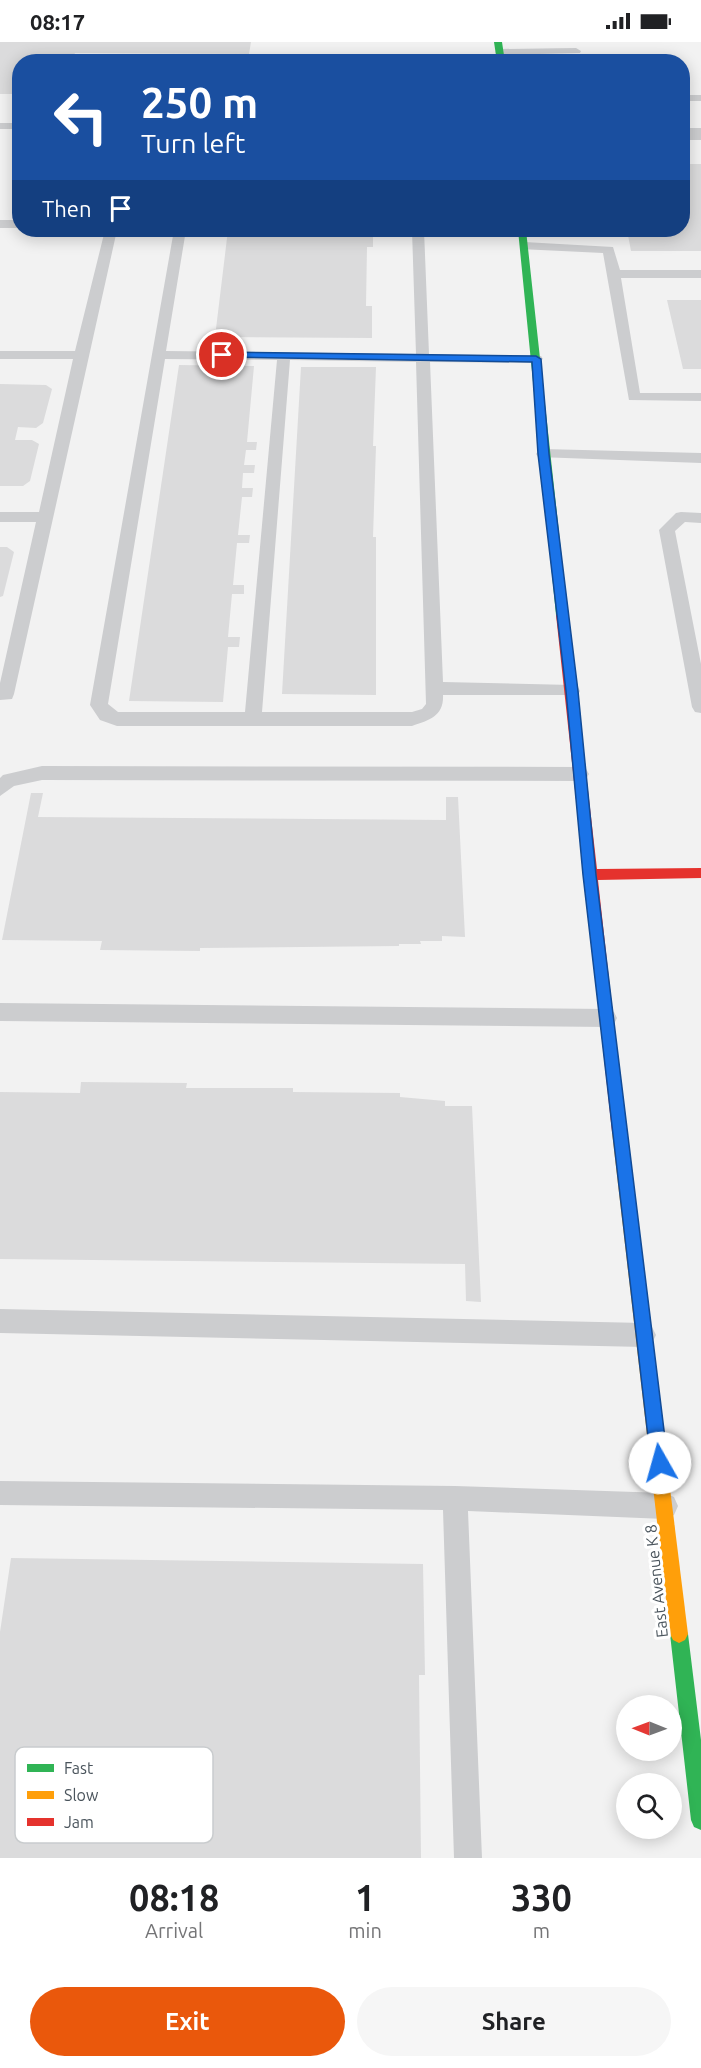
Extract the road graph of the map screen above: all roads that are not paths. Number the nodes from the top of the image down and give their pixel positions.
1 (576, 51) edge
2 (500, 52) edge
3 (109, 237) edge
4 (179, 237) edge
5 (418, 237) edge
6 (523, 237) edge
7 (524, 246) junction
8 (614, 274) junction
9 (701, 274) edge
10 (0, 355) edge
11 (81, 355) junction
12 (159, 355) junction
13 (284, 356) junction
14 (425, 358) junction
15 (536, 359) junction
16 (701, 397) edge
17 (543, 454) junction
18 (701, 458) edge
19 (0, 517) edge
20 (45, 517) junction
21 (701, 518) edge
22 (435, 688) junction
23 (572, 691) junction
24 (0, 694) edge
25 (701, 707) edge
26 (253, 719) junction
27 (580, 774) junction
28 (0, 789) edge
29 (701, 873) edge
30 (589, 875) junction
31 (0, 1012) edge
32 (607, 1018) junction
33 (0, 1321) edge
34 (644, 1335) junction
35 (0, 1493) edge
36 (455, 1498) junction
37 (665, 1506) junction
38 (692, 1680) edge
39 (701, 1820) edge
40 (468, 1858) edge

1 - 2 lane
3 - 11 lane
4 - 12 lane
5 - 14 lane
6 - 7 street, East Avenue K 8
7 - 8 lane
7 - 15 street, East Avenue K 8
8 - 9 lane
8 - 16 lane
10 - 11 lane
11 - 20 lane
12 - 13 lane
12 - 26 lane
13 - 14 lane
13 - 26 lane
14 - 15 lane
14 - 22 lane
15 - 17 street, East Avenue K 8
17 - 18 lane
17 - 23 street, East Avenue K 8
19 - 20 lane
20 - 24 lane
21 - 25 lane
22 - 23 lane
22 - 26 lane
23 - 27 street, East Avenue K 8
27 - 28 lane
27 - 30 street, East Avenue K 8
29 - 30 street
30 - 32 street, East Avenue K 8
31 - 32 lane
32 - 34 street, East Avenue K 8
33 - 34 lane
34 - 37 street, East Avenue K 8
35 - 36 lane
36 - 37 lane
36 - 40 lane
37 - 38 street, East Avenue K 8
38 - 39 street, East Avenue K 8

